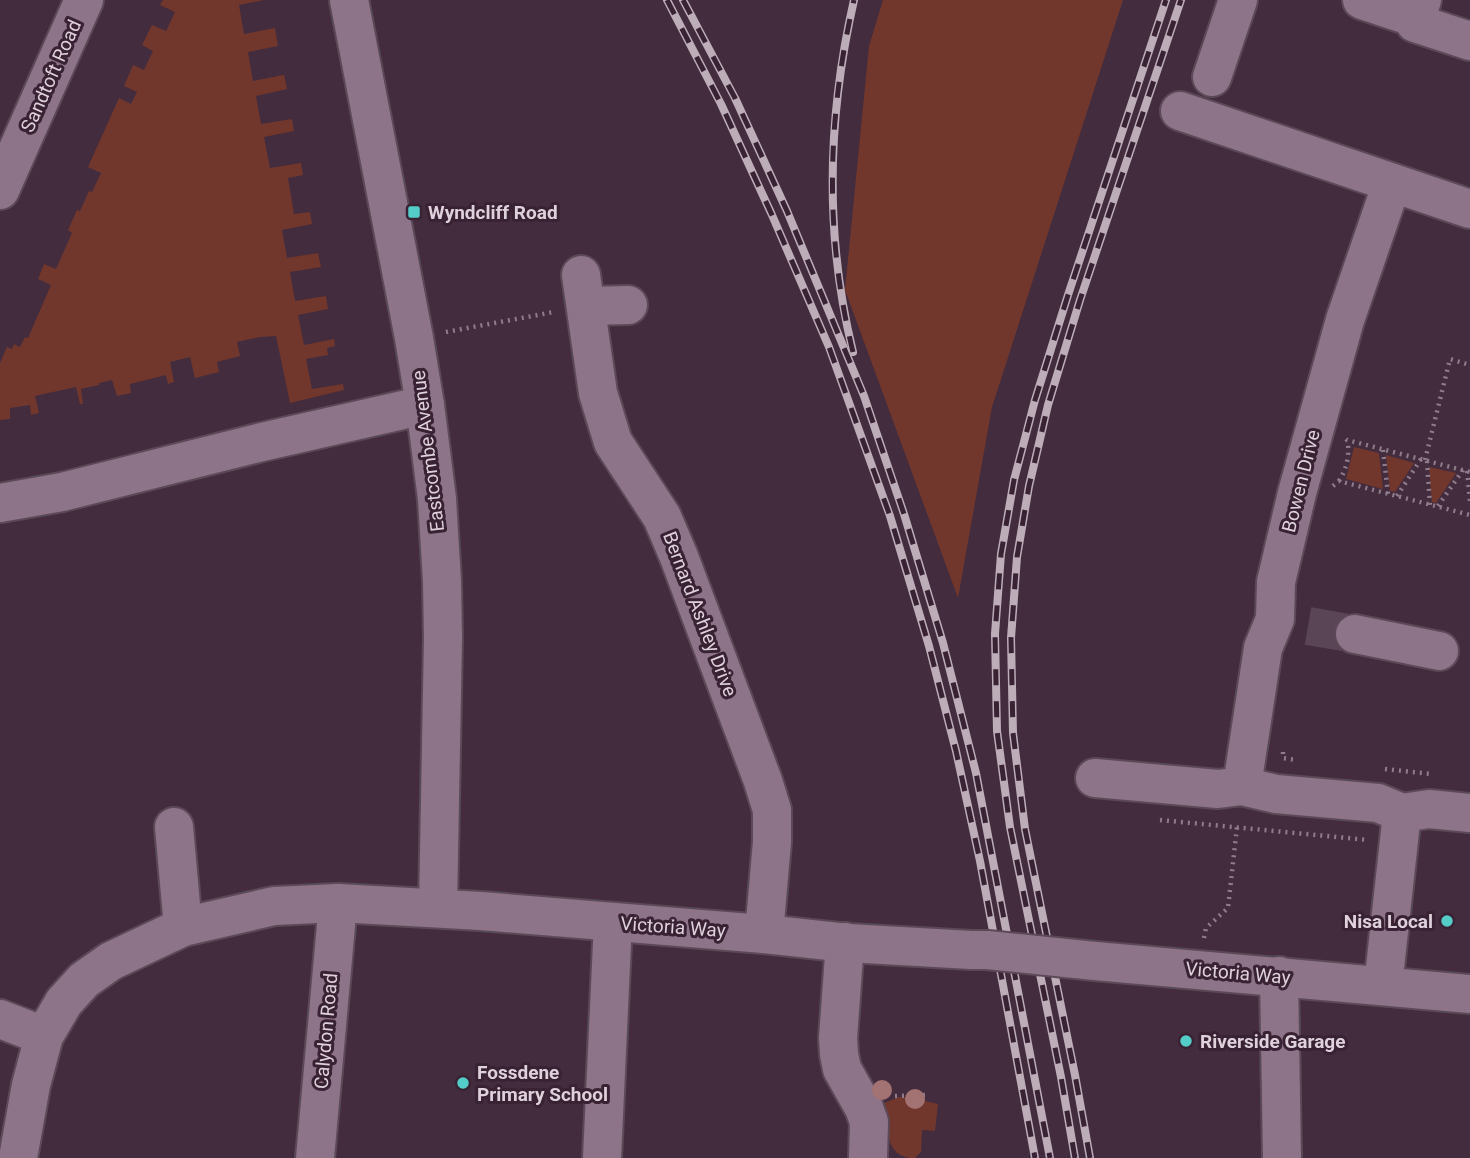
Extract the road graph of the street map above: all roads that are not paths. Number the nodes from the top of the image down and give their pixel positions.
1 (84, 0) edge
2 (349, 0) edge
3 (1238, 0) edge
4 (1362, 0) edge
5 (1419, 9) edge
6 (1470, 41) edge
7 (1212, 77) dead end
8 (1180, 111) dead end
9 (1392, 183) junction
10 (0, 190) edge
11 (1470, 209) edge
12 (628, 305) dead end
13 (425, 405) junction
14 (0, 503) edge
15 (1355, 634) tunnel mouth
16 (1439, 651) dead end
17 (1095, 778) dead end
18 (1242, 786) junction
19 (1470, 813) edge
20 (174, 827) dead end
21 (1400, 828) junction
22 (338, 904) junction
23 (438, 908) junction
24 (614, 922) junction
25 (183, 928) junction
26 (764, 934) junction
27 (845, 942) junction
28 (1279, 976) junction
29 (1383, 986) junction
30 (1470, 994) edge
31 (0, 1019) edge
32 (44, 1036) junction
33 (18, 1158) edge
34 (314, 1158) edge
35 (602, 1158) edge
36 (868, 1158) edge
37 (1282, 1158) edge

1 - 10 street, Sandtoft Road
2 - 13 street, Eastcombe Avenue
3 - 7 street
4 - 5 street
5 - 6 street
8 - 9 street
9 - 11 street
9 - 18 street, Bowen Drive
12 - 26 street, Bernard Ashley Drive
13 - 14 street
13 - 23 street, Eastcombe Avenue
15 - 16 street
17 - 18 street
18 - 21 street
19 - 21 street
20 - 25 street
21 - 29 street
22 - 23 street, Victoria Way
22 - 25 street, Victoria Way
22 - 34 street, Calydon Road
23 - 24 street, Victoria Way
24 - 26 street, Victoria Way
24 - 35 street
25 - 32 street, Victoria Way
26 - 27 street, Victoria Way
27 - 28 street, Victoria Way, bridge
27 - 36 street
28 - 29 street, Victoria Way
28 - 37 street
29 - 30 street, Victoria Way
31 - 32 street
32 - 33 street, Victoria Way

